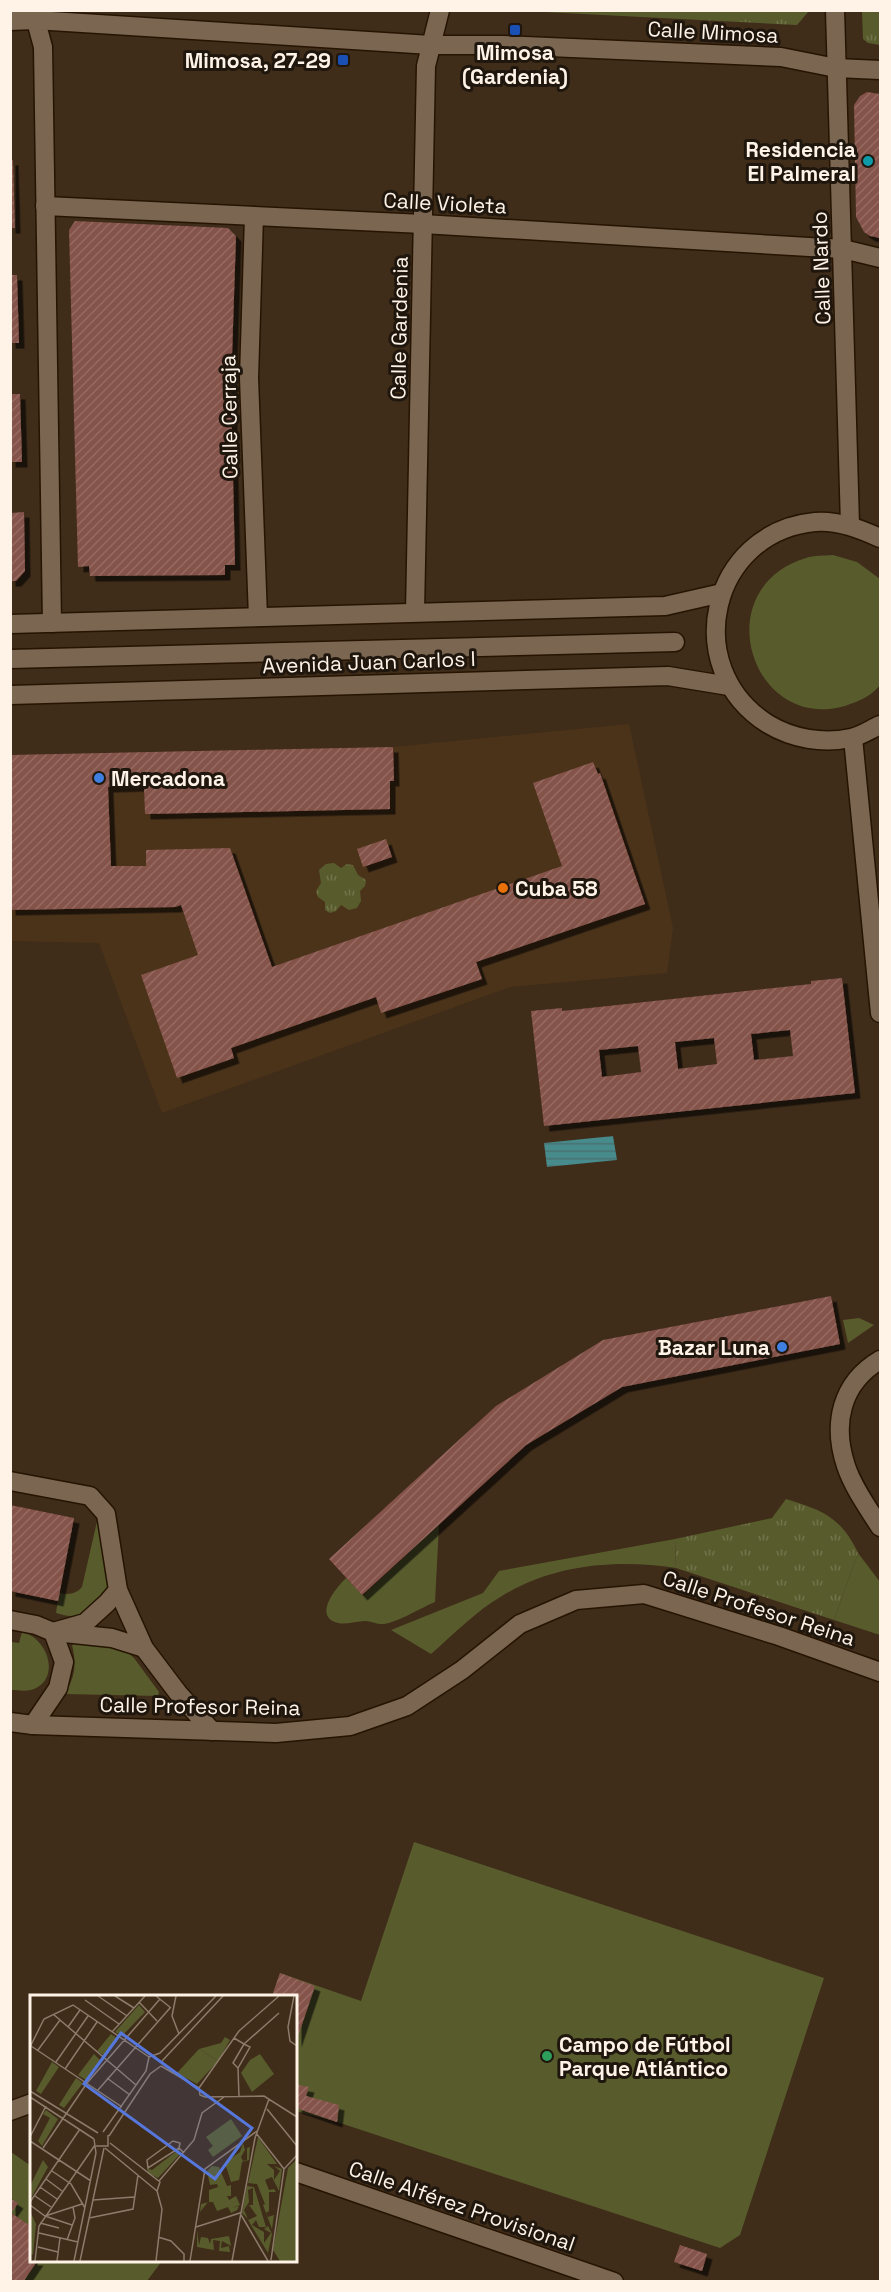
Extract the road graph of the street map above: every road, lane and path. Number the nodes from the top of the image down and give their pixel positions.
1 (440, 10) edge
2 (835, 10) edge
3 (34, 15) edge
4 (10, 21) edge
5 (431, 45) junction
6 (837, 68) junction
7 (880, 70) edge
8 (45, 206) junction
9 (254, 216) junction
10 (423, 224) junction
11 (843, 249) junction
12 (880, 258) edge
13 (850, 525) junction
14 (880, 538) edge
15 (722, 593) junction
16 (415, 612) junction
17 (258, 617) junction
18 (52, 623) junction
19 (10, 624) edge
20 (675, 642) dead end
21 (10, 659) edge
22 (729, 686) junction
23 (10, 696) edge
24 (880, 725) edge
25 (852, 738) junction
26 (878, 958) edge
27 (880, 1013) edge
28 (880, 1360) edge
29 (10, 1482) edge
30 (880, 1527) edge
31 (118, 1590) junction
32 (10, 1620) edge
33 (53, 1632) junction
34 (144, 1648) junction
35 (877, 1668) edge
36 (10, 1722) edge
37 (33, 1725) junction
38 (212, 1731) junction
39 (30, 2104) edge
40 (10, 2111) edge
41 (297, 2172) edge
42 (614, 2282) edge

1 - 5 street, Calle Gardenia
2 - 6 street, Calle Nardo
3 - 4 street, Calle Mimosa
3 - 5 street, Calle Mimosa
3 - 8 street
5 - 6 street, Calle Mimosa
5 - 10 street, Calle Gardenia
6 - 7 street, Calle Mimosa
6 - 11 street, Calle Nardo
8 - 9 street, Calle Violeta
8 - 18 street
9 - 10 street, Calle Violeta
9 - 17 street, Calle Cerraja
10 - 11 street, Calle Violeta
10 - 16 street, Calle Gardenia
11 - 12 street, Calle Violeta
11 - 13 street, Calle Nardo
13 - 14 street
13 - 15 street
15 - 16 street
15 - 22 street
16 - 17 street
17 - 18 street
18 - 19 street
20 - 21 street, Avenida Juan Carlos I
22 - 23 street, Avenida Juan Carlos I
22 - 25 street
24 - 25 street
25 - 26 street
26 - 27 street
28 - 30 street
29 - 31 street
31 - 33 street
31 - 34 street
32 - 33 street
33 - 34 street
33 - 37 street
34 - 38 street
35 - 38 street, Calle Profesor Reina
36 - 37 street, Calle Profesor Reina
37 - 38 street, Calle Profesor Reina
39 - 40 street
41 - 42 street, Calle Alférez Provisional

